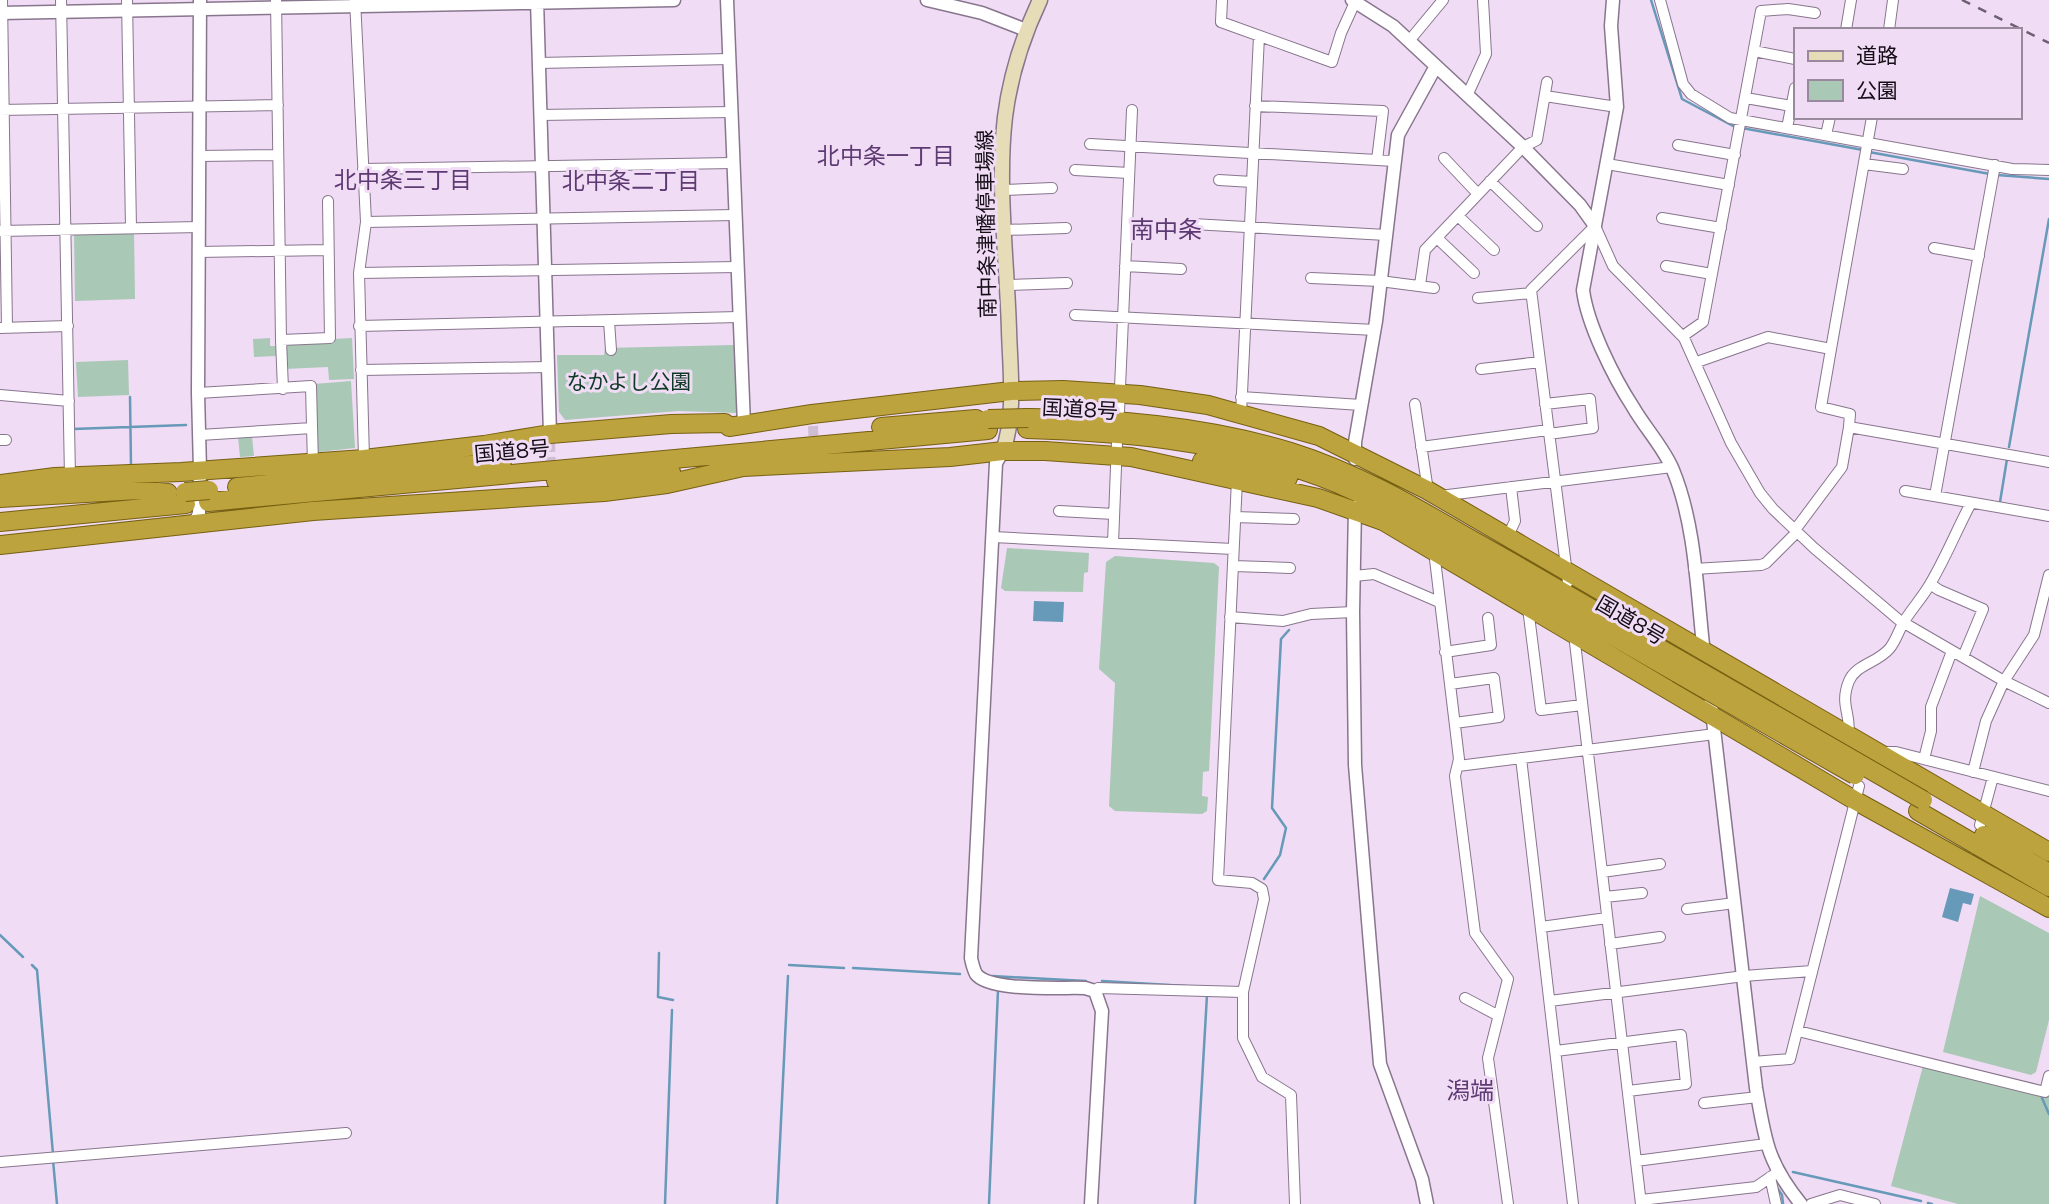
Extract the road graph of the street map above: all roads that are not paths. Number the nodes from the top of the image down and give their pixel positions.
1 (674, 0) edge
2 (727, 0) edge
3 (927, 0) edge
4 (933, 0) edge
5 (1040, 0) edge
6 (1222, 0) edge
7 (1443, 0) edge
8 (1483, 0) edge
9 (1613, 0) edge
10 (1660, 0) edge
11 (1852, 0) edge
12 (1893, 0) edge
13 (537, 1) edge
14 (1355, 1) edge
15 (355, 3) edge
16 (200, 4) edge
17 (276, 4) edge
18 (62, 6) edge
19 (127, 6) edge
20 (1, 9) edge
21 (1815, 13) dead end
22 (1846, 28) edge
23 (1889, 28) edge
24 (1026, 30) junction
25 (1259, 36) junction
26 (1409, 41) junction
27 (1754, 51) junction
28 (730, 59) junction
29 (1794, 59) edge
30 (539, 63) junction
31 (1436, 66) junction
32 (1547, 82) dead end
33 (1794, 92) edge
34 (1467, 96) junction
35 (1545, 96) junction
36 (1746, 98) junction
37 (278, 105) junction
38 (201, 106) junction
39 (1255, 106) junction
40 (1791, 106) junction
41 (130, 107) junction
42 (1617, 107) junction
43 (63, 109) junction
44 (1, 110) edge
45 (1132, 110) dead end
46 (732, 112) junction
47 (540, 115) junction
48 (1830, 119) edge
49 (1872, 119) edge
50 (1741, 125) junction
51 (1787, 128) junction
52 (1826, 135) junction
53 (1090, 144) dead end
54 (1678, 145) dead end
55 (1130, 146) junction
56 (1523, 147) junction
57 (1866, 152) junction
58 (1253, 153) junction
59 (278, 155) junction
60 (1735, 155) junction
61 (199, 156) junction
62 (1444, 158) dead end
63 (1377, 160) junction
64 (1395, 161) junction
65 (733, 163) junction
66 (1607, 163) junction
67 (542, 166) junction
68 (363, 169) junction
69 (1903, 169) dead end
70 (1075, 170) dead end
71 (2049, 170) edge
72 (1994, 171) junction
73 (1129, 173) junction
74 (1219, 180) dead end
75 (1490, 181) junction
76 (1252, 182) junction
77 (1729, 185) junction
78 (1052, 188) dead end
79 (1003, 190) junction
80 (1478, 194) junction
81 (328, 201) dead end
82 (735, 215) junction
83 (1458, 216) junction
84 (543, 218) junction
85 (1662, 218) dead end
86 (366, 222) junction
87 (1193, 224) dead end
88 (1250, 226) junction
89 (1536, 226) dead end
90 (1595, 226) junction
91 (199, 227) junction
92 (131, 228) junction
93 (1066, 228) dead end
94 (1721, 228) junction
95 (65, 230) junction
96 (1005, 230) junction
97 (3, 231) edge
98 (1385, 235) junction
99 (1437, 238) junction
100 (1934, 248) dead end
101 (328, 250) junction
102 (1494, 250) dead end
103 (279, 251) junction
104 (198, 252) junction
105 (1979, 256) junction
106 (1125, 266) junction
107 (1666, 266) dead end
108 (737, 267) junction
109 (1181, 269) dead end
110 (545, 270) junction
111 (359, 273) junction
112 (1474, 273) dead end
113 (1712, 274) junction
114 (1311, 278) dead end
115 (1380, 281) junction
116 (1067, 283) dead end
117 (1007, 285) junction
118 (1420, 285) junction
119 (1434, 288) dead end
120 (1531, 293) junction
121 (1478, 298) dead end
122 (1075, 315) dead end
123 (1123, 316) junction
124 (739, 317) junction
125 (546, 321) junction
126 (609, 321) junction
127 (1245, 322) junction
128 (68, 326) junction
129 (359, 326) junction
130 (4, 328) edge
131 (1374, 330) junction
132 (1683, 336) junction
133 (281, 340) junction
134 (611, 349) dead end
135 (1831, 349) junction
136 (1540, 362) junction
137 (1697, 362) junction
138 (548, 367) junction
139 (1481, 369) dead end
140 (361, 370) junction
141 (283, 388) junction
142 (1011, 391) junction
143 (198, 393) junction
144 (0, 395) edge
145 (69, 401) junction
146 (1122, 401) junction
147 (1415, 404) dead end
148 (1545, 404) junction
149 (1361, 405) junction
150 (1241, 406) junction
151 (1027, 424) junction
152 (988, 425) junction
153 (737, 426) junction
154 (1849, 427) junction
155 (312, 428) junction
156 (1549, 432) junction
157 (200, 435) junction
158 (550, 438) junction
159 (1945, 444) junction
160 (1421, 447) junction
161 (1122, 451) junction
162 (1003, 452) junction
163 (364, 459) junction
164 (1355, 459) junction
165 (416, 461) junction
166 (2049, 463) edge
167 (313, 467) junction
168 (743, 467) junction
169 (1672, 467) junction
170 (200, 470) junction
171 (70, 477) junction
172 (1237, 480) junction
173 (1555, 482) junction
174 (0, 484) edge
175 (1511, 487) junction
176 (1905, 491) dead end
177 (208, 496) junction
178 (1432, 496) junction
179 (1936, 496) junction
180 (0, 498) edge
181 (177, 499) junction
182 (313, 501) junction
183 (1971, 503) junction
184 (1355, 508) junction
185 (0, 510) edge
186 (1059, 511) dead end
187 (1114, 514) junction
188 (2049, 516) edge
189 (1235, 517) junction
190 (1294, 519) dead end
191 (0, 522) edge
192 (194, 523) junction
193 (1796, 531) junction
194 (0, 534) edge
195 (993, 537) junction
196 (1507, 538) junction
197 (1431, 541) junction
198 (1113, 543) junction
199 (0, 545) edge
200 (1233, 549) junction
201 (1511, 562) junction
202 (1233, 566) junction
203 (1290, 568) dead end
204 (1694, 569) junction
205 (2049, 575) edge
206 (1353, 576) junction
207 (1567, 577) junction
208 (1930, 584) junction
209 (1439, 602) junction
210 (1528, 608) junction
211 (2046, 608) edge
212 (1353, 611) junction
213 (1230, 617) junction
214 (1488, 618) dead end
215 (1903, 623) junction
216 (1573, 631) junction
217 (1952, 651) junction
218 (1446, 652) junction
219 (1704, 652) junction
220 (1964, 657) junction
221 (1679, 666) junction
222 (2004, 681) junction
223 (1450, 684) junction
224 (2049, 704) edge
225 (1582, 705) junction
226 (1455, 723) junction
227 (1714, 725) junction
228 (1849, 734) junction
229 (1587, 748) junction
230 (1872, 753) junction
231 (1521, 758) junction
232 (1924, 759) junction
233 (1458, 766) junction
234 (1973, 772) junction
235 (1993, 777) junction
236 (2049, 791) edge
237 (1858, 793) junction
238 (1921, 806) junction
239 (1982, 819) junction
240 (2049, 852) edge
241 (1660, 864) dead end
242 (1602, 872) junction
243 (2049, 873) edge
244 (2049, 887) edge
245 (1642, 893) dead end
246 (1605, 897) junction
247 (1735, 903) junction
248 (2049, 908) edge
249 (1688, 909) dead end
250 (1607, 918) junction
251 (1541, 927) junction
252 (1660, 937) dead end
253 (1610, 944) junction
254 (1812, 971) junction
255 (1744, 976) junction
256 (1095, 991) junction
257 (1242, 992) junction
258 (1616, 992) junction
259 (1465, 998) dead end
260 (1550, 1001) junction
261 (1497, 1016) junction
262 (1798, 1031) junction
263 (1622, 1042) junction
264 (1556, 1051) junction
265 (1753, 1062) junction
266 (2049, 1076) edge
267 (1628, 1091) junction
268 (1758, 1097) junction
269 (1704, 1103) dead end
270 (346, 1133) dead end
271 (1766, 1144) junction
272 (1636, 1161) junction
273 (0, 1162) edge
274 (1774, 1175) junction
275 (1641, 1202) edge
276 (1091, 1204) edge
277 (1295, 1204) edge
278 (1427, 1204) edge
279 (1508, 1204) edge
280 (1573, 1204) edge
281 (1776, 1204) edge
282 (1801, 1204) edge
283 (1811, 1204) edge
284 (1875, 1204) edge

1 - 13 street
2 - 28 street
3 - 4 street
4 - 24 street
5 - 24 main road, 南中条津幡停車場線
6 - 25 street
7 - 26 street
8 - 34 street
9 - 42 street
10 - 50 street
11 - 22 street
12 - 23 street
13 - 15 street
13 - 30 street
14 - 25 street
14 - 26 street
15 - 17 street
15 - 68 street
16 - 17 street
16 - 19 street
16 - 38 street
17 - 37 street
18 - 19 street
18 - 20 street
18 - 43 street
19 - 41 street
20 - 44 street
21 - 27 street
24 - 79 main road, 南中条津幡停車場線
25 - 39 street
26 - 31 street
27 - 29 street
27 - 36 street
28 - 30 street
28 - 46 street
30 - 47 street
31 - 34 street
31 - 64 street
32 - 35 street
33 - 40 street
34 - 56 street
35 - 42 street
35 - 56 street
36 - 40 street
36 - 50 street
37 - 38 street
37 - 59 street
38 - 41 street
38 - 61 street
39 - 58 street
39 - 63 street
40 - 51 street
41 - 43 street
41 - 92 street
42 - 66 street
43 - 44 street
43 - 95 street
44 - 97 street
45 - 55 street
46 - 47 street
46 - 65 street
47 - 67 street
48 - 52 street
49 - 57 street
50 - 51 street
50 - 60 street
51 - 52 street
52 - 57 street
53 - 55 street
54 - 60 street
55 - 58 street
55 - 73 street
56 - 75 street
56 - 90 street
57 - 69 street
57 - 72 street
57 - 135 street
58 - 63 street
58 - 76 street
59 - 61 street
59 - 103 street
60 - 77 street
61 - 91 street
62 - 80 street
63 - 64 street
64 - 98 street
65 - 67 street
65 - 82 street
66 - 77 street
66 - 90 street
67 - 68 street
67 - 84 street
68 - 86 street
70 - 73 street
71 - 72 street
72 - 105 street
73 - 106 street
74 - 76 street
75 - 80 street
75 - 89 street
76 - 88 street
77 - 94 street
78 - 79 street
79 - 96 main road, 南中条津幡停車場線
80 - 83 street
81 - 101 street
82 - 84 street
82 - 108 street
83 - 99 street
83 - 102 street
84 - 86 street
84 - 110 street
85 - 94 street
86 - 111 street
87 - 88 street
88 - 98 street
88 - 127 street
90 - 120 street
90 - 132 street
90 - 169 street
91 - 92 street
91 - 104 street
92 - 95 street
93 - 96 street
94 - 113 street
95 - 97 street
95 - 128 street
96 - 117 main road, 南中条津幡停車場線
97 - 130 street
98 - 115 street
99 - 112 street
99 - 118 street
100 - 105 street
101 - 103 street
101 - 133 street
103 - 104 street
103 - 133 street
104 - 143 street
105 - 159 street
106 - 109 street
106 - 123 street
107 - 113 street
108 - 110 street
108 - 124 street
110 - 111 street
110 - 125 street
111 - 129 street
113 - 132 street
114 - 115 street
115 - 118 street
115 - 131 street
116 - 117 street
117 - 142 main road, 南中条津幡停車場線
118 - 119 street
120 - 121 street
120 - 136 street
122 - 123 street
123 - 127 street
123 - 146 street
124 - 126 street
124 - 153 street
125 - 126 street
125 - 129 street
125 - 138 street
126 - 134 street
127 - 131 street
127 - 150 street
128 - 130 street
128 - 145 street
129 - 140 street
131 - 149 street
132 - 137 street
133 - 141 street
135 - 137 street
135 - 154 street
136 - 139 street
136 - 148 street
137 - 193 street
138 - 140 street
138 - 158 street
140 - 163 street
141 - 143 street
141 - 155 street
142 - 146 highway
142 - 153 highway
142 - 162 main road, 南中条津幡停車場線
143 - 157 street
144 - 145 street
145 - 171 street
146 - 150 highway
146 - 201 highway
147 - 160 street
148 - 156 street
148 - 156 street
149 - 150 street
149 - 164 street
150 - 164 highway
151 - 152 highway, 国道8号, bridge
151 - 197 highway, 国道8号
151 - 201 highway, 国道8号
152 - 165 highway, 国道8号
152 - 182 highway, 国道8号
153 - 158 highway
153 - 165 highway
154 - 159 street
154 - 193 street
155 - 157 street
155 - 167 street
156 - 160 street
156 - 173 street
157 - 170 street
158 - 165 highway
159 - 166 street
159 - 179 street
160 - 178 street
161 - 162 highway
161 - 172 highway
161 - 187 street
161 - 197 highway
162 - 168 highway
162 - 195 street
163 - 165 highway
163 - 167 highway
164 - 178 highway
165 - 177 highway, 国道8号
167 - 170 highway
168 - 182 highway
168 - 182 highway
169 - 173 street
169 - 204 street
170 - 171 highway
170 - 192 street
171 - 174 highway
172 - 184 highway
172 - 189 street
173 - 175 street
173 - 207 street
175 - 178 street
175 - 196 street
176 - 179 street
177 - 181 highway, 国道8号
177 - 182 highway, 国道8号
178 - 196 highway
179 - 183 street
180 - 181 highway
181 - 185 highway, 国道8号
181 - 191 highway, 国道8号
181 - 194 highway
182 - 192 highway
183 - 188 street
183 - 208 street
184 - 197 highway
184 - 206 street
186 - 187 street
187 - 198 street
189 - 190 street
189 - 200 street
192 - 199 highway
193 - 204 street
193 - 215 street
195 - 198 street
195 - 256 street
196 - 207 highway
197 - 209 street
197 - 210 highway
197 - 221 highway, 国道8号
198 - 200 street
200 - 202 street
201 - 221 highway, 国道8号
202 - 203 street
202 - 213 street
204 - 219 street
205 - 211 street
206 - 209 street
206 - 212 street
207 - 219 highway
208 - 215 street
208 - 220 street
209 - 218 street
210 - 216 highway
210 - 225 street
211 - 222 street
212 - 213 street
212 - 278 street
213 - 257 street
214 - 218 street
215 - 217 street
215 - 228 street
216 - 225 street
216 - 227 highway
217 - 220 street
217 - 232 street
218 - 223 street
219 - 227 street
219 - 228 highway
220 - 222 street
221 - 238 highway, 国道8号, bridge
222 - 224 street
222 - 234 street
223 - 226 street
223 - 226 street
225 - 229 street
226 - 233 street
227 - 229 street
227 - 237 highway
227 - 247 street
228 - 230 highway
229 - 231 street
229 - 242 street
230 - 232 street
230 - 239 highway
231 - 233 street
231 - 251 street
232 - 234 street
233 - 261 street
234 - 235 street
235 - 236 street
235 - 239 street
237 - 248 highway
237 - 254 street
238 - 243 highway, 国道8号
238 - 244 highway, 国道8号
239 - 240 highway
241 - 242 street
242 - 246 street
245 - 246 street
246 - 250 street
247 - 249 street
247 - 255 street
250 - 251 street
250 - 253 street
251 - 260 street
252 - 253 street
253 - 258 street
254 - 255 street
254 - 262 street
255 - 258 street
255 - 265 street
256 - 257 street
256 - 276 street
257 - 277 street
258 - 260 street
258 - 263 street
259 - 261 street
260 - 264 street
261 - 279 street
262 - 265 street
262 - 266 street
263 - 264 street
263 - 267 street
263 - 267 street
264 - 280 street
265 - 268 street
267 - 272 street
268 - 269 street
268 - 271 street
270 - 273 street
271 - 272 street
271 - 274 street
272 - 275 street
274 - 275 street
274 - 281 street
274 - 282 street
283 - 284 street

